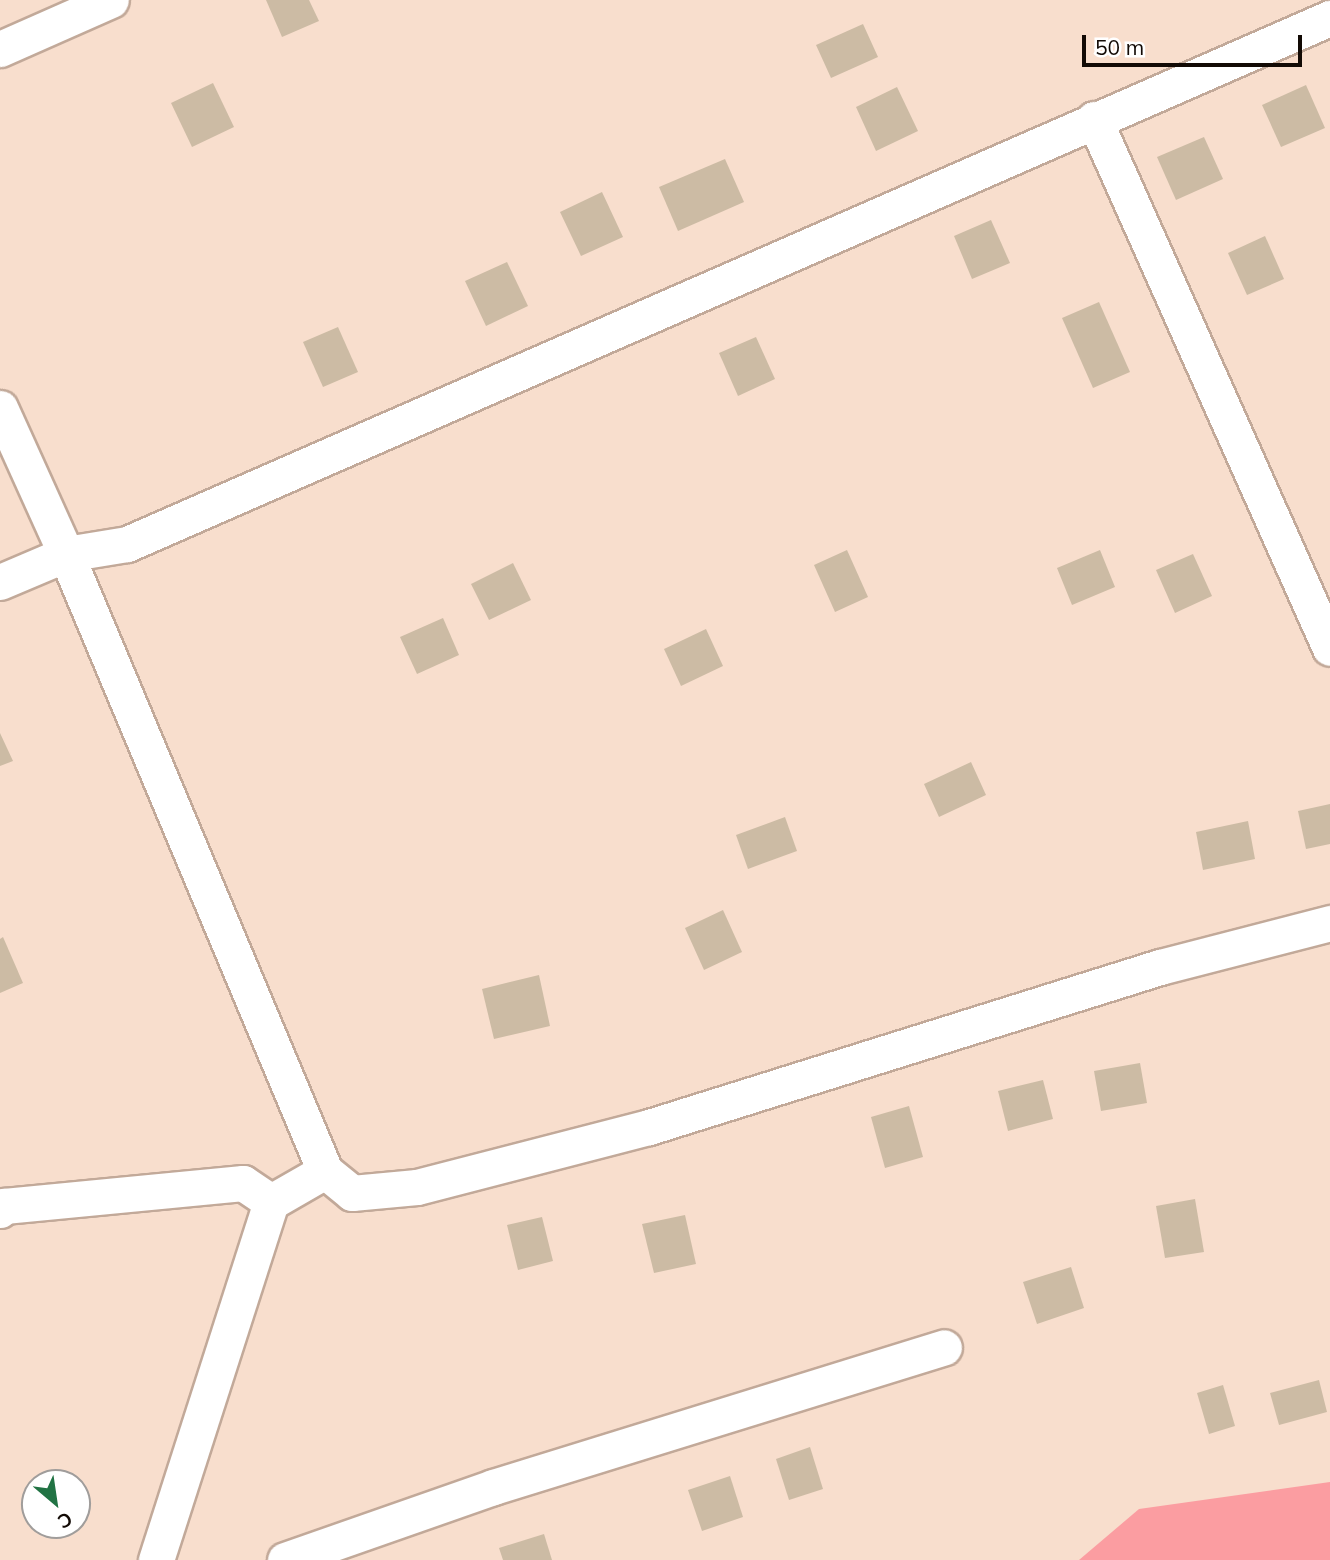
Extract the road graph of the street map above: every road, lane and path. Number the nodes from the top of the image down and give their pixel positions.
1 (111, 0) edge
2 (1330, 18) edge
3 (0, 49) edge
4 (1094, 119) junction
5 (0, 408) edge
6 (66, 554) junction
7 (0, 582) edge
8 (1330, 648) edge
9 (1330, 923) edge
10 (325, 1171) junction
11 (271, 1202) junction
12 (1, 1204) edge
13 (944, 1347) dead end
14 (156, 1560) edge
15 (285, 1560) edge

1 - 3 street
2 - 4 street
4 - 6 street
4 - 8 street
5 - 6 street
6 - 7 street
6 - 10 street
9 - 10 street
10 - 11 street
11 - 12 street
11 - 14 street
13 - 15 street

